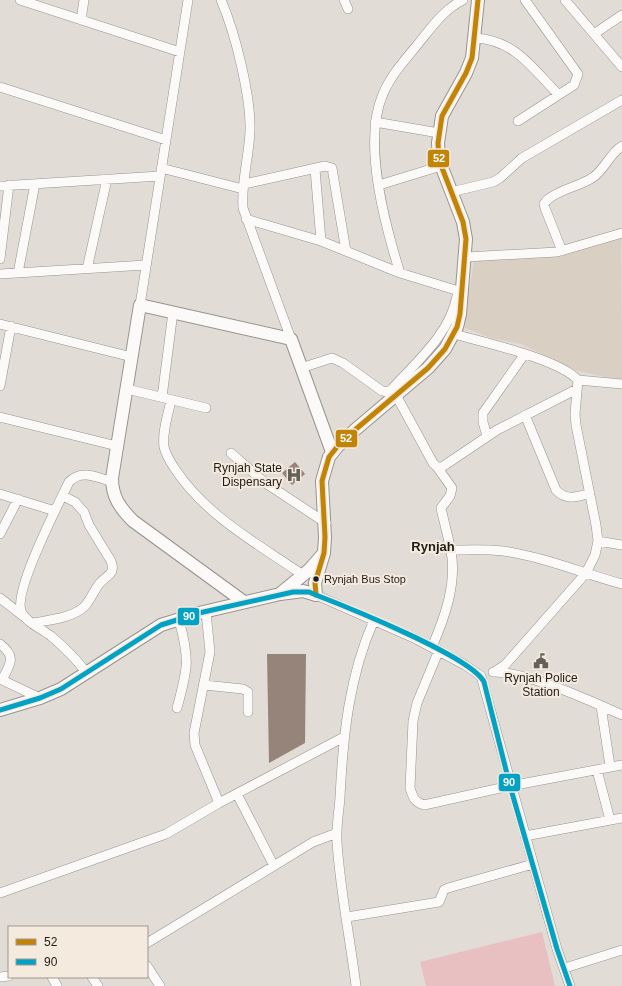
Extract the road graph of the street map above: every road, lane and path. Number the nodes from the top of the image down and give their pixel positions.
1 (20, 0) edge
2 (84, 0) edge
3 (188, 0) edge
4 (221, 0) edge
5 (344, 0) edge
6 (463, 0) edge
7 (478, 0) edge
8 (525, 0) edge
9 (565, 0) edge
10 (348, 9) dead end
11 (622, 15) edge
12 (80, 20) junction
13 (594, 34) junction
14 (475, 38) junction
15 (180, 52) junction
16 (622, 67) edge
17 (0, 87) edge
18 (558, 94) junction
19 (621, 102) edge
20 (518, 121) dead end
21 (375, 122) junction
22 (439, 133) junction
23 (166, 140) junction
24 (622, 146) edge
25 (441, 166) junction
26 (315, 169) junction
27 (161, 172) junction
28 (107, 179) junction
29 (35, 184) junction
30 (5, 185) edge
31 (379, 185) junction
32 (243, 186) junction
33 (452, 192) junction
34 (246, 219) junction
35 (622, 233) edge
36 (321, 241) junction
37 (346, 251) junction
38 (562, 251) junction
39 (466, 257) junction
40 (0, 259) edge
41 (146, 265) junction
42 (87, 269) junction
43 (18, 273) junction
44 (400, 273) junction
45 (0, 274) edge
46 (460, 292) junction
47 (140, 305) junction
48 (173, 312) junction
49 (0, 324) edge
50 (10, 326) junction
51 (454, 334) junction
52 (291, 339) junction
53 (524, 354) junction
54 (132, 356) junction
55 (301, 368) junction
56 (577, 384) junction
57 (622, 384) edge
58 (0, 386) edge
59 (127, 389) junction
60 (162, 397) junction
61 (397, 397) junction
62 (171, 400) junction
63 (206, 408) dead end
64 (526, 415) junction
65 (0, 417) edge
66 (487, 436) junction
67 (117, 446) junction
68 (332, 452) junction
69 (231, 453) dead end
70 (437, 467) junction
71 (112, 482) junction
72 (590, 493) junction
73 (0, 494) edge
74 (63, 496) junction
75 (18, 499) junction
76 (55, 511) junction
77 (326, 523) junction
78 (0, 534) edge
79 (598, 541) junction
80 (622, 545) edge
81 (451, 550) junction
82 (324, 553) junction
83 (586, 574) junction
84 (303, 575) junction
85 (622, 584) edge
86 (280, 594) junction
87 (316, 595) junction
88 (0, 598) edge
89 (244, 602) junction
90 (206, 612) junction
91 (24, 617) junction
92 (179, 620) junction
93 (374, 620) junction
94 (33, 623) junction
95 (0, 644) edge
96 (436, 649) junction
97 (494, 672) junction
98 (88, 673) junction
99 (482, 678) junction
100 (1, 680) edge
101 (204, 685) junction
102 (40, 698) junction
103 (601, 706) junction
104 (177, 708) dead end
105 (0, 710) edge
106 (248, 712) dead end
107 (622, 715) edge
108 (344, 737) junction
109 (622, 765) edge
110 (610, 766) junction
111 (597, 770) junction
112 (510, 786) junction
113 (237, 794) junction
114 (218, 803) junction
115 (622, 818) edge
116 (610, 820) junction
117 (337, 833) junction
118 (525, 836) junction
119 (533, 864) junction
120 (274, 866) junction
121 (0, 893) edge
122 (347, 917) junction
123 (148, 942) edge
124 (622, 950) edge
125 (148, 968) edge
126 (565, 968) junction
127 (160, 986) edge
128 (356, 986) edge
129 (570, 986) edge

1 - 12 street
2 - 12 street
3 - 15 street
4 - 32 street
5 - 10 street
6 - 21 street
7 - 14 street
8 - 18 street
9 - 13 street
11 - 13 street
12 - 15 street
13 - 16 street
14 - 18 street
14 - 22 street
15 - 23 street
17 - 23 street
18 - 20 street
19 - 33 street
21 - 22 street
21 - 31 street
22 - 25 street
23 - 27 street
24 - 38 street
25 - 31 street
25 - 33 street
26 - 32 street
26 - 36 street
26 - 37 street
27 - 28 street
27 - 32 street
27 - 41 street
28 - 29 street
28 - 42 street
29 - 30 street
29 - 43 street
30 - 40 street
31 - 44 street
32 - 34 street
33 - 39 street
34 - 36 street
34 - 52 street
35 - 38 street
36 - 37 street
37 - 44 street
38 - 39 street
39 - 46 street
41 - 42 street
41 - 47 street
42 - 43 street
43 - 45 street
44 - 46 street
46 - 51 street
46 - 55 street
47 - 48 street
47 - 54 street
48 - 52 street
48 - 60 street
49 - 50 street
50 - 54 street
50 - 58 street
51 - 53 street
51 - 61 street
52 - 55 street
53 - 56 street
53 - 66 street
54 - 59 street
55 - 68 street
56 - 57 street
56 - 64 street
56 - 72 street
59 - 60 street
59 - 67 street
60 - 62 street
61 - 68 street
61 - 70 street
62 - 63 street
62 - 84 street
64 - 66 street
64 - 72 street
65 - 67 street
66 - 70 street
67 - 71 street
68 - 77 street
69 - 77 street
70 - 81 street
71 - 74 street
71 - 89 street
72 - 79 street
73 - 75 street
74 - 76 street
74 - 94 street
75 - 76 street
75 - 78 street
76 - 91 street
77 - 82 street
79 - 80 street
79 - 83 street
81 - 83 street
81 - 96 street
82 - 84 street
82 - 87 street
83 - 85 street
83 - 97 street
84 - 86 street
86 - 87 street
86 - 89 street
87 - 93 street
88 - 91 street
89 - 90 street
90 - 92 street
90 - 101 street
91 - 94 street
92 - 98 street
92 - 104 street
93 - 96 street
93 - 108 street
94 - 98 street
95 - 100 street
96 - 99 street
96 - 112 street
97 - 99 street
97 - 103 street
98 - 102 street
99 - 112 street
100 - 102 street
101 - 106 street
101 - 114 street
102 - 105 street
103 - 107 street
103 - 110 street
108 - 113 street
108 - 117 street
109 - 110 street
110 - 111 street
111 - 112 street
111 - 116 street
112 - 118 street
113 - 114 street
113 - 120 street
114 - 121 street
115 - 116 street
116 - 118 street
117 - 120 street
117 - 122 street
118 - 119 street
119 - 122 street
119 - 126 street
120 - 123 street
122 - 128 street
124 - 126 street
125 - 127 street
126 - 129 street

